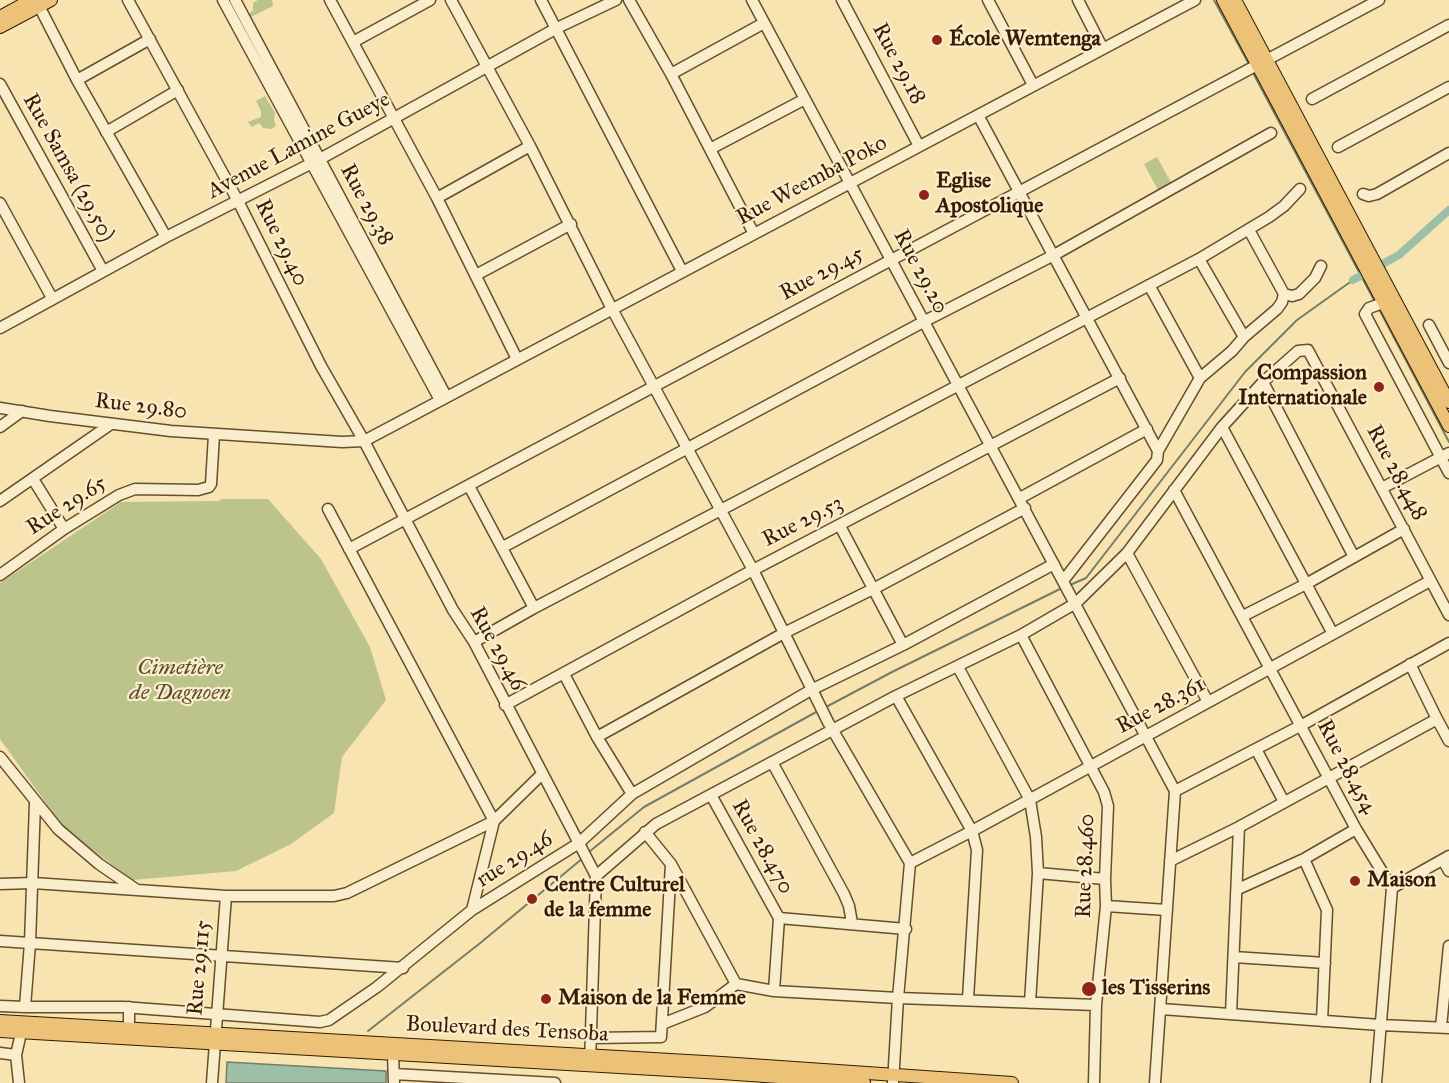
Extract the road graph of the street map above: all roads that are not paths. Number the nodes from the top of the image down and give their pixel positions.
1 (51, 0) edge
2 (128, 0) edge
3 (223, 0) edge
4 (235, 0) edge
5 (330, 0) edge
6 (430, 0) edge
7 (451, 0) edge
8 (541, 0) edge
9 (616, 0) edge
10 (629, 0) edge
11 (752, 0) edge
12 (842, 0) edge
13 (988, 0) edge
14 (1078, 0) edge
15 (1182, 0) edge
16 (1195, 0) edge
17 (1223, 0) edge
18 (1235, 0) edge
19 (1379, 0) edge
20 (35, 2) edge
21 (0, 17) edge
22 (764, 23) junction
23 (1449, 25) edge
24 (0, 27) edge
25 (557, 28) junction
26 (150, 39) junction
27 (353, 42) junction
28 (1102, 46) junction
29 (1262, 62) junction
30 (487, 67) junction
31 (671, 74) junction
32 (77, 80) junction
33 (1032, 83) junction
34 (0, 84) edge
35 (1449, 87) edge
36 (178, 90) junction
37 (3, 96) edge
38 (805, 99) junction
39 (1312, 99) dead end
40 (978, 115) junction
41 (394, 118) junction
42 (106, 132) junction
43 (1271, 133) dead end
44 (918, 143) junction
45 (530, 146) junction
46 (1338, 147) dead end
47 (710, 149) junction
48 (1449, 153) edge
49 (315, 161) junction
50 (848, 180) junction
51 (1300, 189) dead end
52 (1020, 192) junction
53 (1363, 194) dead end
54 (437, 198) junction
55 (238, 201) junction
56 (0, 203) edge
57 (571, 224) junction
58 (1249, 230) junction
59 (752, 231) junction
60 (166, 237) junction
61 (1054, 255) junction
62 (1199, 259) junction
63 (891, 260) junction
64 (1321, 266) dead end
65 (681, 268) junction
66 (103, 271) junction
67 (476, 275) junction
68 (1149, 285) junction
69 (1380, 286) junction
70 (1284, 294) junction
71 (52, 298) junction
72 (1383, 303) junction
73 (610, 306) junction
74 (1088, 318) junction
75 (925, 321) junction
76 (2, 323) edge
77 (1429, 325) dead end
78 (1244, 337) junction
79 (516, 356) junction
80 (1449, 363) edge
81 (1120, 378) junction
82 (1200, 378) junction
83 (1263, 382) junction
84 (958, 384) junction
85 (654, 385) junction
86 (443, 395) junction
87 (1449, 402) edge
88 (0, 408) edge
89 (22, 411) junction
90 (111, 424) junction
91 (1449, 426) edge
92 (0, 427) edge
93 (1222, 427) junction
94 (1148, 429) junction
95 (214, 435) junction
96 (364, 441) junction
97 (991, 445) junction
98 (687, 448) junction
99 (1158, 451) junction
100 (1445, 455) edge
101 (1449, 473) edge
102 (33, 479) junction
103 (469, 486) junction
104 (1382, 488) junction
105 (198, 490) joint
106 (1174, 490) junction
107 (0, 501) edge
108 (1022, 503) junction
109 (328, 509) dead end
110 (721, 511) junction
111 (406, 520) junction
112 (840, 526) junction
113 (64, 529) junction
114 (1404, 530) junction
115 (503, 547) junction
116 (349, 549) junction
117 (1127, 553) junction
118 (1354, 557) junction
119 (1054, 564) junction
120 (753, 570) junction
121 (0, 575) edge
122 (1430, 581) junction
123 (1306, 584) junction
124 (1066, 585) junction
125 (874, 589) junction
126 (1076, 603) junction
127 (534, 608) junction
128 (1449, 615) edge
129 (1243, 616) junction
130 (784, 633) junction
131 (1333, 634) junction
132 (1021, 635) junction
133 (474, 642) junction
134 (1449, 643) edge
135 (903, 645) junction
136 (1410, 664) junction
137 (958, 667) junction
138 (1271, 669) junction
139 (564, 674) junction
140 (813, 693) junction
141 (896, 696) junction
142 (1208, 702) junction
143 (506, 705) junction
144 (1437, 719) junction
145 (1302, 725) junction
146 (830, 726) junction
147 (1146, 736) junction
148 (597, 737) junction
149 (1449, 741) edge
150 (1256, 749) junction
151 (0, 757) edge
152 (772, 762) junction
153 (1090, 766) junction
154 (542, 774) junction
155 (1329, 777) junction
156 (1175, 791) junction
157 (632, 794) junction
158 (711, 795) junction
159 (1030, 800) junction
160 (1284, 802) junction
161 (35, 803) junction
162 (494, 821) junction
163 (1239, 827) junction
164 (1356, 829) junction
165 (972, 831) junction
166 (645, 832) junction
167 (579, 843) junction
168 (1304, 858) junction
169 (1446, 858) edge
170 (1170, 861) junction
171 (910, 863) junction
172 (671, 864) junction
173 (1449, 872) edge
174 (1038, 873) junction
175 (596, 876) junction
176 (1105, 879) junction
177 (33, 883) junction
178 (0, 884) edge
179 (1392, 888) junction
180 (1238, 889) junction
181 (137, 890) junction
182 (226, 896) junction
183 (1106, 906) junction
184 (472, 910) junction
185 (1167, 910) junction
186 (779, 918) junction
187 (852, 923) junction
188 (906, 929) junction
189 (0, 941) edge
190 (30, 943) junction
191 (1449, 946) edge
192 (222, 955) junction
193 (1234, 957) junction
194 (1325, 963) junction
195 (403, 968) junction
196 (1448, 972) edge
197 (736, 984) junction
198 (774, 991) junction
199 (898, 998) junction
200 (968, 999) junction
201 (1030, 1003) junction
202 (1096, 1005) junction
203 (0, 1006) edge
204 (25, 1007) junction
205 (129, 1007) junction
206 (1161, 1009) junction
207 (216, 1013) junction
208 (1231, 1014) junction
209 (0, 1021) edge
210 (1322, 1021) junction
211 (662, 1024) junction
212 (1380, 1025) junction
213 (1445, 1027) edge
214 (129, 1028) junction
215 (0, 1031) edge
216 (21, 1033) junction
217 (591, 1038) junction
218 (214, 1039) junction
219 (0, 1053) edge
220 (393, 1053) junction
221 (16, 1055) junction
222 (590, 1061) junction
223 (394, 1078) edge
224 (893, 1079) edge
225 (457, 1080) edge
226 (513, 1082) edge
227 (19, 1083) edge
228 (212, 1083) edge
229 (555, 1083) edge
230 (864, 1083) edge
231 (1012, 1083) edge
232 (1094, 1083) edge
233 (1155, 1083) edge
234 (1376, 1083) edge

1 - 20 main road
2 - 26 street, Rue 29.40
3 - 49 street
4 - 49 street, Rue 29.38
5 - 27 street
6 - 27 street
7 - 30 street
8 - 25 street
9 - 25 street, Avenue Lamine Gueye
10 - 31 street
11 - 22 street, Rue 29.20
12 - 44 street, Rue 29.18
13 - 33 street
14 - 28 street
15 - 28 street, Rue Weemba Poko
16 - 28 street, Rue Weemba Poko
17 - 29 main road
18 - 29 main road
19 - 29 street, Rue 29.45
20 - 21 main road
20 - 24 main road
20 - 32 street
22 - 31 street
22 - 38 street, Rue 29.20
23 - 39 street
25 - 30 street, Avenue Lamine Gueye
25 - 65 street
26 - 32 street
26 - 36 street, Rue 29.40
27 - 41 street
28 - 33 street, Rue Weemba Poko
29 - 52 street, Rue 29.45
29 - 69 main road
30 - 41 street, Avenue Lamine Gueye
30 - 45 street
31 - 47 street
32 - 42 street
33 - 40 street, Rue Weemba Poko
33 - 44 street, Rue Weemba Poko
34 - 37 street, Rue Samsa (29.50)
35 - 46 street
36 - 42 street
36 - 55 street, Rue 29.40
37 - 66 street, Rue Samsa (29.50)
38 - 47 street
38 - 50 street, Rue 29.20
40 - 44 street, Rue Weemba Poko
40 - 52 street
41 - 49 street, Avenue Lamine Gueye
41 - 54 street
42 - 60 street
43 - 61 street
44 - 50 street, Rue Weemba Poko
45 - 54 street
45 - 57 street
47 - 59 street
48 - 53 street
49 - 55 street, Avenue Lamine Gueye
49 - 86 street
50 - 59 street, Rue Weemba Poko
50 - 63 street, Rue 29.20
51 - 58 street
52 - 61 street
52 - 63 street, Rue 29.45
54 - 67 street
55 - 60 street, Avenue Lamine Gueye
55 - 96 street, Rue 29.40
56 - 71 street
57 - 67 street
57 - 73 street
58 - 62 street
58 - 70 street
59 - 65 street, Rue Weemba Poko
60 - 66 street, Avenue Lamine Gueye
61 - 74 street
61 - 75 street
62 - 68 street
62 - 78 street
63 - 75 street, Rue 29.20
63 - 85 street, Rue 29.45
64 - 70 street
65 - 73 street, Rue Weemba Poko
66 - 71 street, Avenue Lamine Gueye
67 - 79 street
68 - 74 street
68 - 82 street
69 - 72 main road
69 - 87 main road
70 - 78 street
71 - 76 street, Avenue Lamine Gueye
72 - 91 main road
72 - 100 street
73 - 79 street, Rue Weemba Poko
73 - 85 street
74 - 81 street
74 - 84 street
75 - 84 street, Rue 29.20
75 - 98 street
77 - 80 street
78 - 82 street
79 - 86 street, Rue Weemba Poko
81 - 94 street
81 - 97 street, Rue 29.53
82 - 99 street
83 - 93 street
83 - 104 street, Rue 28.448
83 - 118 street
84 - 97 street, Rue 29.20
84 - 110 street
85 - 98 street
85 - 103 street, Rue 29.45
86 - 96 street, Rue Weemba Poko
88 - 89 street, Rue 29.80
89 - 90 street, Rue 29.80
89 - 92 street
90 - 95 street, Rue 29.80
90 - 102 street
93 - 106 street
93 - 123 street
94 - 99 street
94 - 108 street
95 - 96 street
95 - 105 street, Rue 29.80
96 - 111 street, Rue 29.46
97 - 108 street, Rue 29.20
97 - 112 street, Rue 29.53
98 - 110 street
98 - 115 street
99 - 124 street
100 - 101 street
100 - 104 street
102 - 107 street
102 - 113 street
103 - 111 street, Rue 29.45
103 - 115 street
104 - 114 street, Rue 28.448
105 - 113 street, Rue 29.65
106 - 117 street
106 - 129 street, Rue 28.454
108 - 119 street, Rue 29.20
108 - 125 street
109 - 116 street
110 - 120 street
110 - 127 street
111 - 116 street, Rue 29.45
111 - 133 street, Rue 29.46
112 - 120 street, Rue 29.53
112 - 125 street
113 - 121 street, Rue 29.65
114 - 118 street
114 - 122 street, Rue 28.448
115 - 127 street
116 - 162 street
117 - 126 street
117 - 142 street
118 - 123 street
119 - 124 street, Rue 29.20
119 - 135 street, rue 29.46
120 - 130 street
120 - 139 street, Rue 29.53
122 - 128 street, Rue 28.448
122 - 131 street, Rue 28.361
123 - 129 street
123 - 131 street
124 - 126 street, Rue 29.20
125 - 130 street
125 - 135 street
126 - 132 street
126 - 147 street, Rue 29.20
127 - 133 street
129 - 138 street, Rue 28.454
130 - 140 street
130 - 148 street
131 - 138 street, Rue 28.361
132 - 137 street
132 - 153 street, Rue 28.460
133 - 143 street, Rue 29.46
134 - 136 street
135 - 140 street, rue 29.46
136 - 144 street
136 - 145 street
137 - 141 street
137 - 159 street
138 - 142 street, Rue 28.361
138 - 145 street, Rue 28.454
139 - 143 street, Rue 29.53
139 - 148 street
140 - 146 street
140 - 157 street, rue 29.46
141 - 146 street
141 - 165 street
142 - 147 street, Rue 28.361
143 - 154 street, Rue 29.46
144 - 149 street
144 - 155 street
145 - 150 street
145 - 155 street, Rue 28.454
146 - 152 street
146 - 171 street
147 - 153 street, Rue 28.361
147 - 156 street, Rue 29.20
148 - 157 street
150 - 156 street
150 - 160 street
151 - 161 street
152 - 158 street
152 - 187 street
153 - 159 street, Rue 28.361
153 - 176 street, Rue 28.460
154 - 162 street
154 - 167 street, Rue 29.46
155 - 160 street
155 - 164 street, Rue 28.454
156 - 170 street
157 - 167 street, rue 29.46
158 - 166 street
158 - 186 street, Rue 28.470
159 - 165 street, Rue 28.361
159 - 174 street
160 - 163 street
161 - 177 street
161 - 181 street
162 - 182 street
162 - 184 street
163 - 170 street
163 - 180 street
164 - 168 street
164 - 179 street, Rue 28.454
165 - 171 street, Rue 28.361
165 - 200 street
166 - 172 street
166 - 175 street
167 - 175 street, Rue 29.46
167 - 184 street, rue 29.46
168 - 180 street
168 - 194 street
169 - 173 street
169 - 179 street
170 - 185 street
171 - 188 street
172 - 197 street
172 - 211 street
174 - 176 street
174 - 201 street
175 - 217 street
176 - 183 street, Rue 28.460
177 - 178 street
177 - 181 street
177 - 190 street
179 - 212 street
180 - 193 street
181 - 182 street
182 - 192 street, Rue 29.115
183 - 185 street
183 - 202 street, Rue 28.460
184 - 195 street, rue 29.46
185 - 206 street
186 - 187 street
186 - 198 street, Rue 28.470
187 - 188 street
188 - 199 street
189 - 190 street
190 - 192 street
190 - 204 street
191 - 196 street
192 - 195 street
192 - 207 street, Rue 29.115
193 - 194 street
193 - 208 street
194 - 210 street
195 - 207 street, rue 29.46
196 - 213 street
197 - 198 street
197 - 211 street
198 - 199 street
199 - 200 street
199 - 224 street
200 - 201 street
201 - 202 street
202 - 232 street, Rue 28.460
203 - 204 street, rue 29.46
204 - 205 street, rue 29.46
205 - 207 street, rue 29.46
205 - 214 street
206 - 208 street
206 - 233 street
207 - 218 street, Rue 29.115
208 - 210 street
209 - 214 main road, Boulevard des Tensoba
210 - 212 street
211 - 217 street
212 - 213 street
212 - 234 street
214 - 218 main road, Boulevard des Tensoba
215 - 216 main road, Boulevard des Tensoba
216 - 218 main road, Boulevard des Tensoba
216 - 221 street
217 - 222 street
218 - 220 main road, Boulevard des Tensoba
218 - 222 main road, Boulevard des Tensoba
218 - 228 street, Rue 29.115
219 - 221 street
220 - 222 main road, Boulevard des Tensoba
220 - 223 street
221 - 227 street
222 - 224 main road, Boulevard des Tensoba
222 - 230 main road, Boulevard des Tensoba
223 - 225 street
224 - 231 main road, Boulevard des Tensoba
225 - 226 street
226 - 229 street

